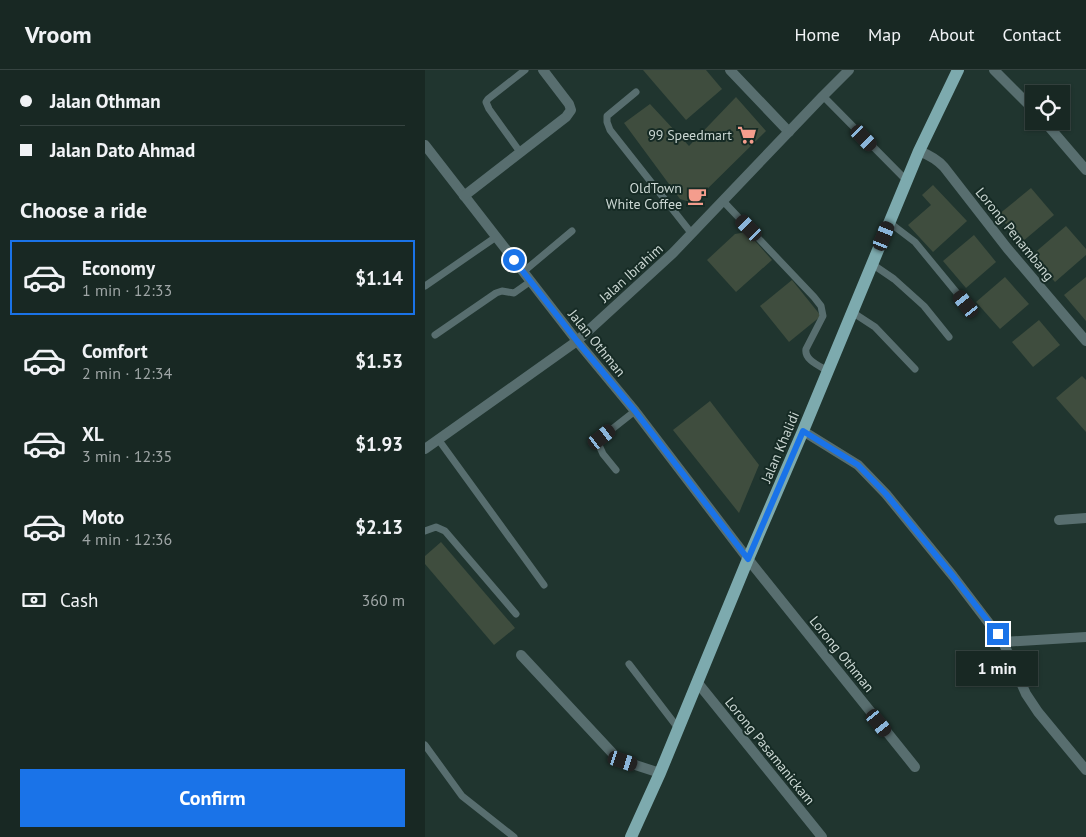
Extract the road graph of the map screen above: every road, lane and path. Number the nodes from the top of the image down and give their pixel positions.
1 (525, 70) edge
2 (543, 70) edge
3 (730, 70) edge
4 (849, 70) edge
5 (958, 70) edge
6 (995, 70) edge
7 (636, 92) dead end
8 (823, 96) junction
9 (1025, 101) edge
10 (1052, 130) edge
11 (789, 132) junction
12 (426, 150) edge
13 (919, 151) junction
14 (520, 152) junction
15 (1086, 170) edge
16 (907, 181) junction
17 (465, 196) junction
18 (723, 201) junction
19 (889, 223) junction
20 (572, 231) dead end
21 (692, 234) junction
22 (496, 237) junction
23 (873, 264) junction
24 (523, 272) junction
25 (531, 282) junction
26 (425, 286) edge
27 (966, 304) dead end
28 (852, 312) junction
29 (435, 335) dead end
30 (949, 337) dead end
31 (577, 341) junction
32 (1086, 341) edge
33 (915, 369) dead end
34 (828, 371) junction
35 (635, 411) junction
36 (803, 431) junction
37 (438, 439) junction
38 (425, 449) edge
39 (616, 470) dead end
40 (1086, 518) edge
41 (1059, 520) dead end
42 (425, 531) edge
43 (748, 559) junction
44 (544, 585) dead end
45 (516, 614) dead end
46 (1086, 637) edge
47 (1003, 642) junction
48 (521, 655) dead end
49 (629, 664) dead end
50 (697, 682) junction
51 (678, 728) junction
52 (425, 745) edge
53 (915, 767) dead end
54 (1086, 770) edge
55 (660, 773) junction
56 (514, 837) edge
57 (632, 837) edge
58 (822, 837) edge

1 - 14 lane
2 - 14 street
3 - 11 street
4 - 8 street, Jalan Ibrahim
5 - 13 main road, Jalan Khalidi
6 - 9 street
7 - 21 lane
8 - 11 street, Jalan Ibrahim
8 - 16 lane
10 - 15 street
11 - 18 street, Jalan Ibrahim
12 - 17 street, Jalan Othman
13 - 16 main road, Jalan Khalidi
13 - 32 street, Lorong Penambang
14 - 17 street
16 - 19 main road, Jalan Khalidi
17 - 22 street, Jalan Othman
18 - 21 street, Jalan Ibrahim
18 - 34 lane
19 - 23 main road, Jalan Khalidi
19 - 27 lane
20 - 24 lane
21 - 31 street, Jalan Ibrahim
22 - 24 street, Jalan Othman
22 - 26 lane
23 - 28 main road, Jalan Khalidi
23 - 30 lane
24 - 25 street, Jalan Othman
25 - 29 lane
25 - 31 street, Jalan Othman
28 - 33 lane
28 - 34 main road, Jalan Khalidi
31 - 35 street, Jalan Othman
31 - 37 street, Jalan Ibrahim
34 - 36 main road, Jalan Khalidi
35 - 39 lane
35 - 43 street, Jalan Othman
36 - 43 main road, Jalan Khalidi
36 - 47 street
37 - 38 street, Jalan Ibrahim
37 - 44 lane
40 - 41 street
42 - 45 lane
43 - 50 main road, Jalan Khalidi
43 - 53 street, Lorong Othman
46 - 47 street
47 - 54 street
48 - 55 street
49 - 51 lane
50 - 51 main road, Jalan Khalidi
50 - 58 street, Lorong Pasamanickam
51 - 55 main road, Jalan Khalidi
52 - 56 lane
55 - 57 main road, Jalan Khalidi

